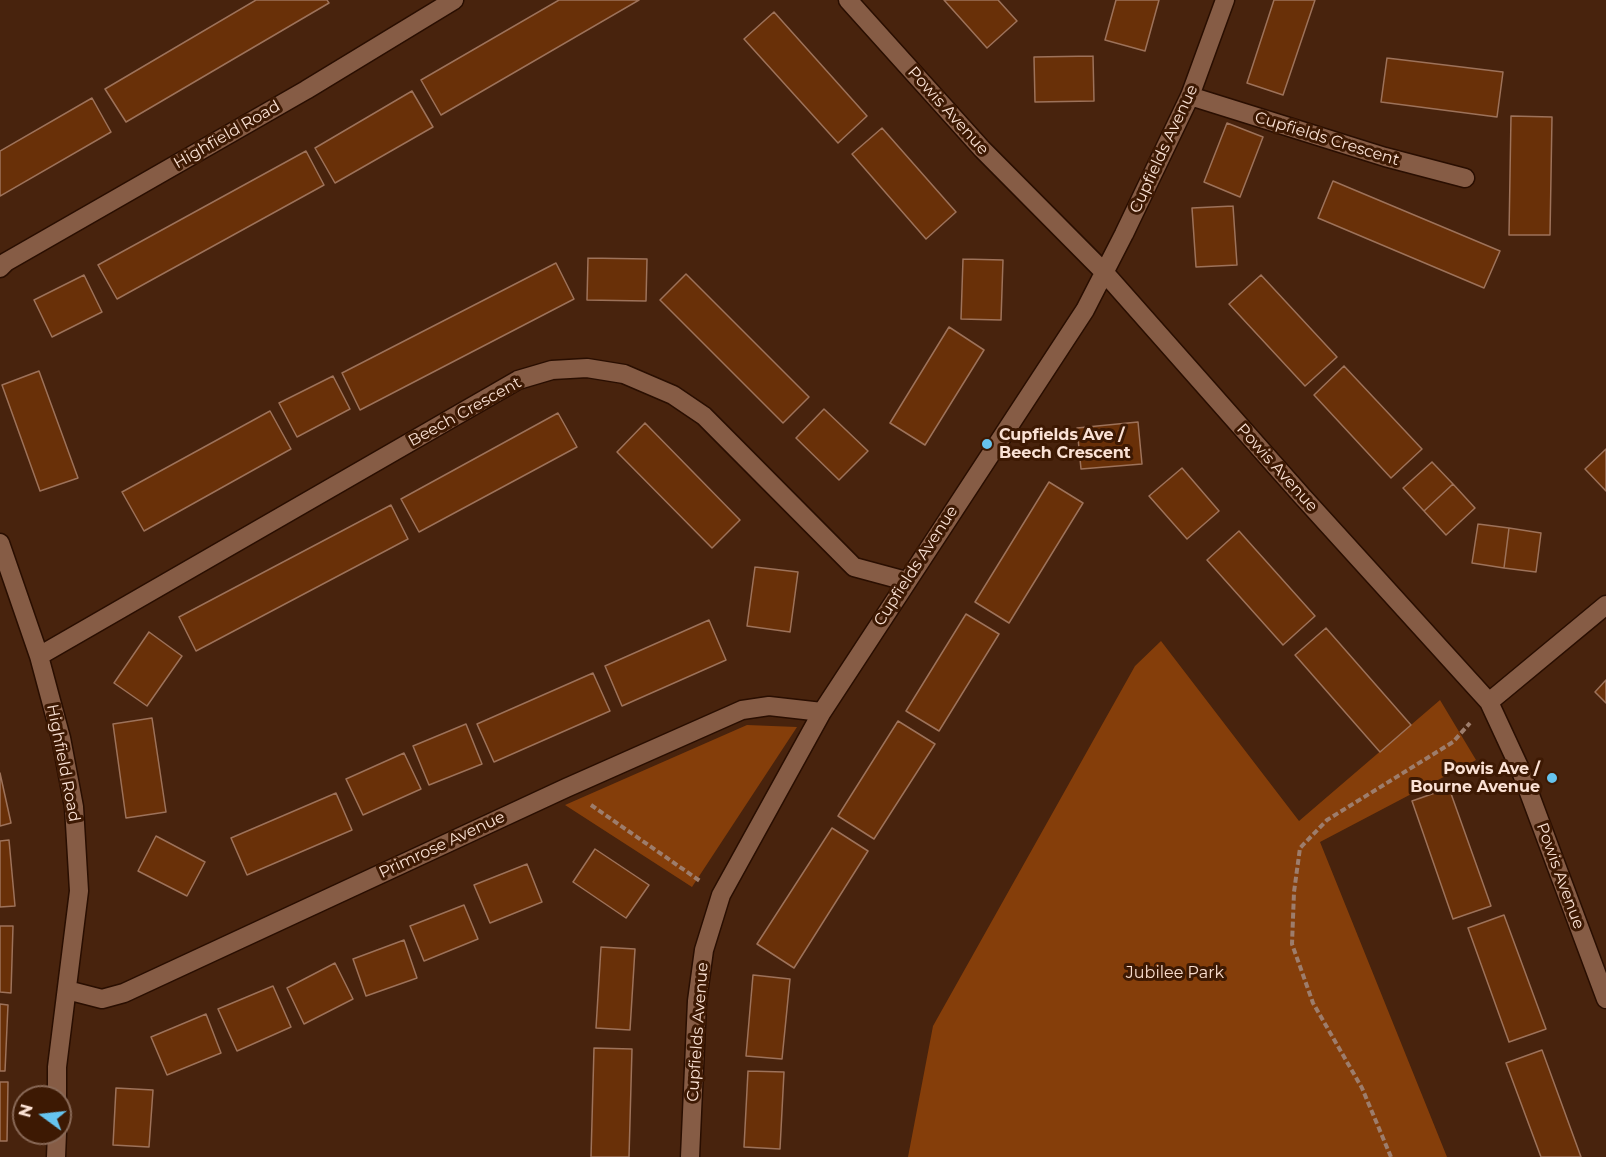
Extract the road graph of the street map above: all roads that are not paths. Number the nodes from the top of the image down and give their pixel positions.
1 (454, 0) edge
2 (848, 0) edge
3 (1225, 0) edge
4 (1190, 96) junction
5 (1465, 178) dead end
6 (0, 268) edge
7 (1104, 272) junction
8 (0, 543) edge
9 (906, 581) junction
10 (1606, 605) edge
11 (39, 656) junction
12 (1489, 702) junction
13 (822, 712) junction
14 (67, 990) junction
15 (1606, 999) edge
16 (57, 1085) edge
17 (690, 1157) edge

1 - 6 street, Highfield Road
2 - 7 street, Powis Avenue
3 - 4 street, Cupfields Avenue
4 - 5 street, Cupfields Crescent
4 - 7 street, Cupfields Avenue
7 - 9 street, Cupfields Avenue
7 - 12 street, Powis Avenue
8 - 11 street, Highfield Road
9 - 11 street, Beech Crescent
9 - 13 street, Cupfields Avenue
10 - 12 street
11 - 14 street, Highfield Road
12 - 15 street, Powis Avenue
13 - 14 street, Primrose Avenue
13 - 17 street, Cupfields Avenue
14 - 16 street, Highfield Road

